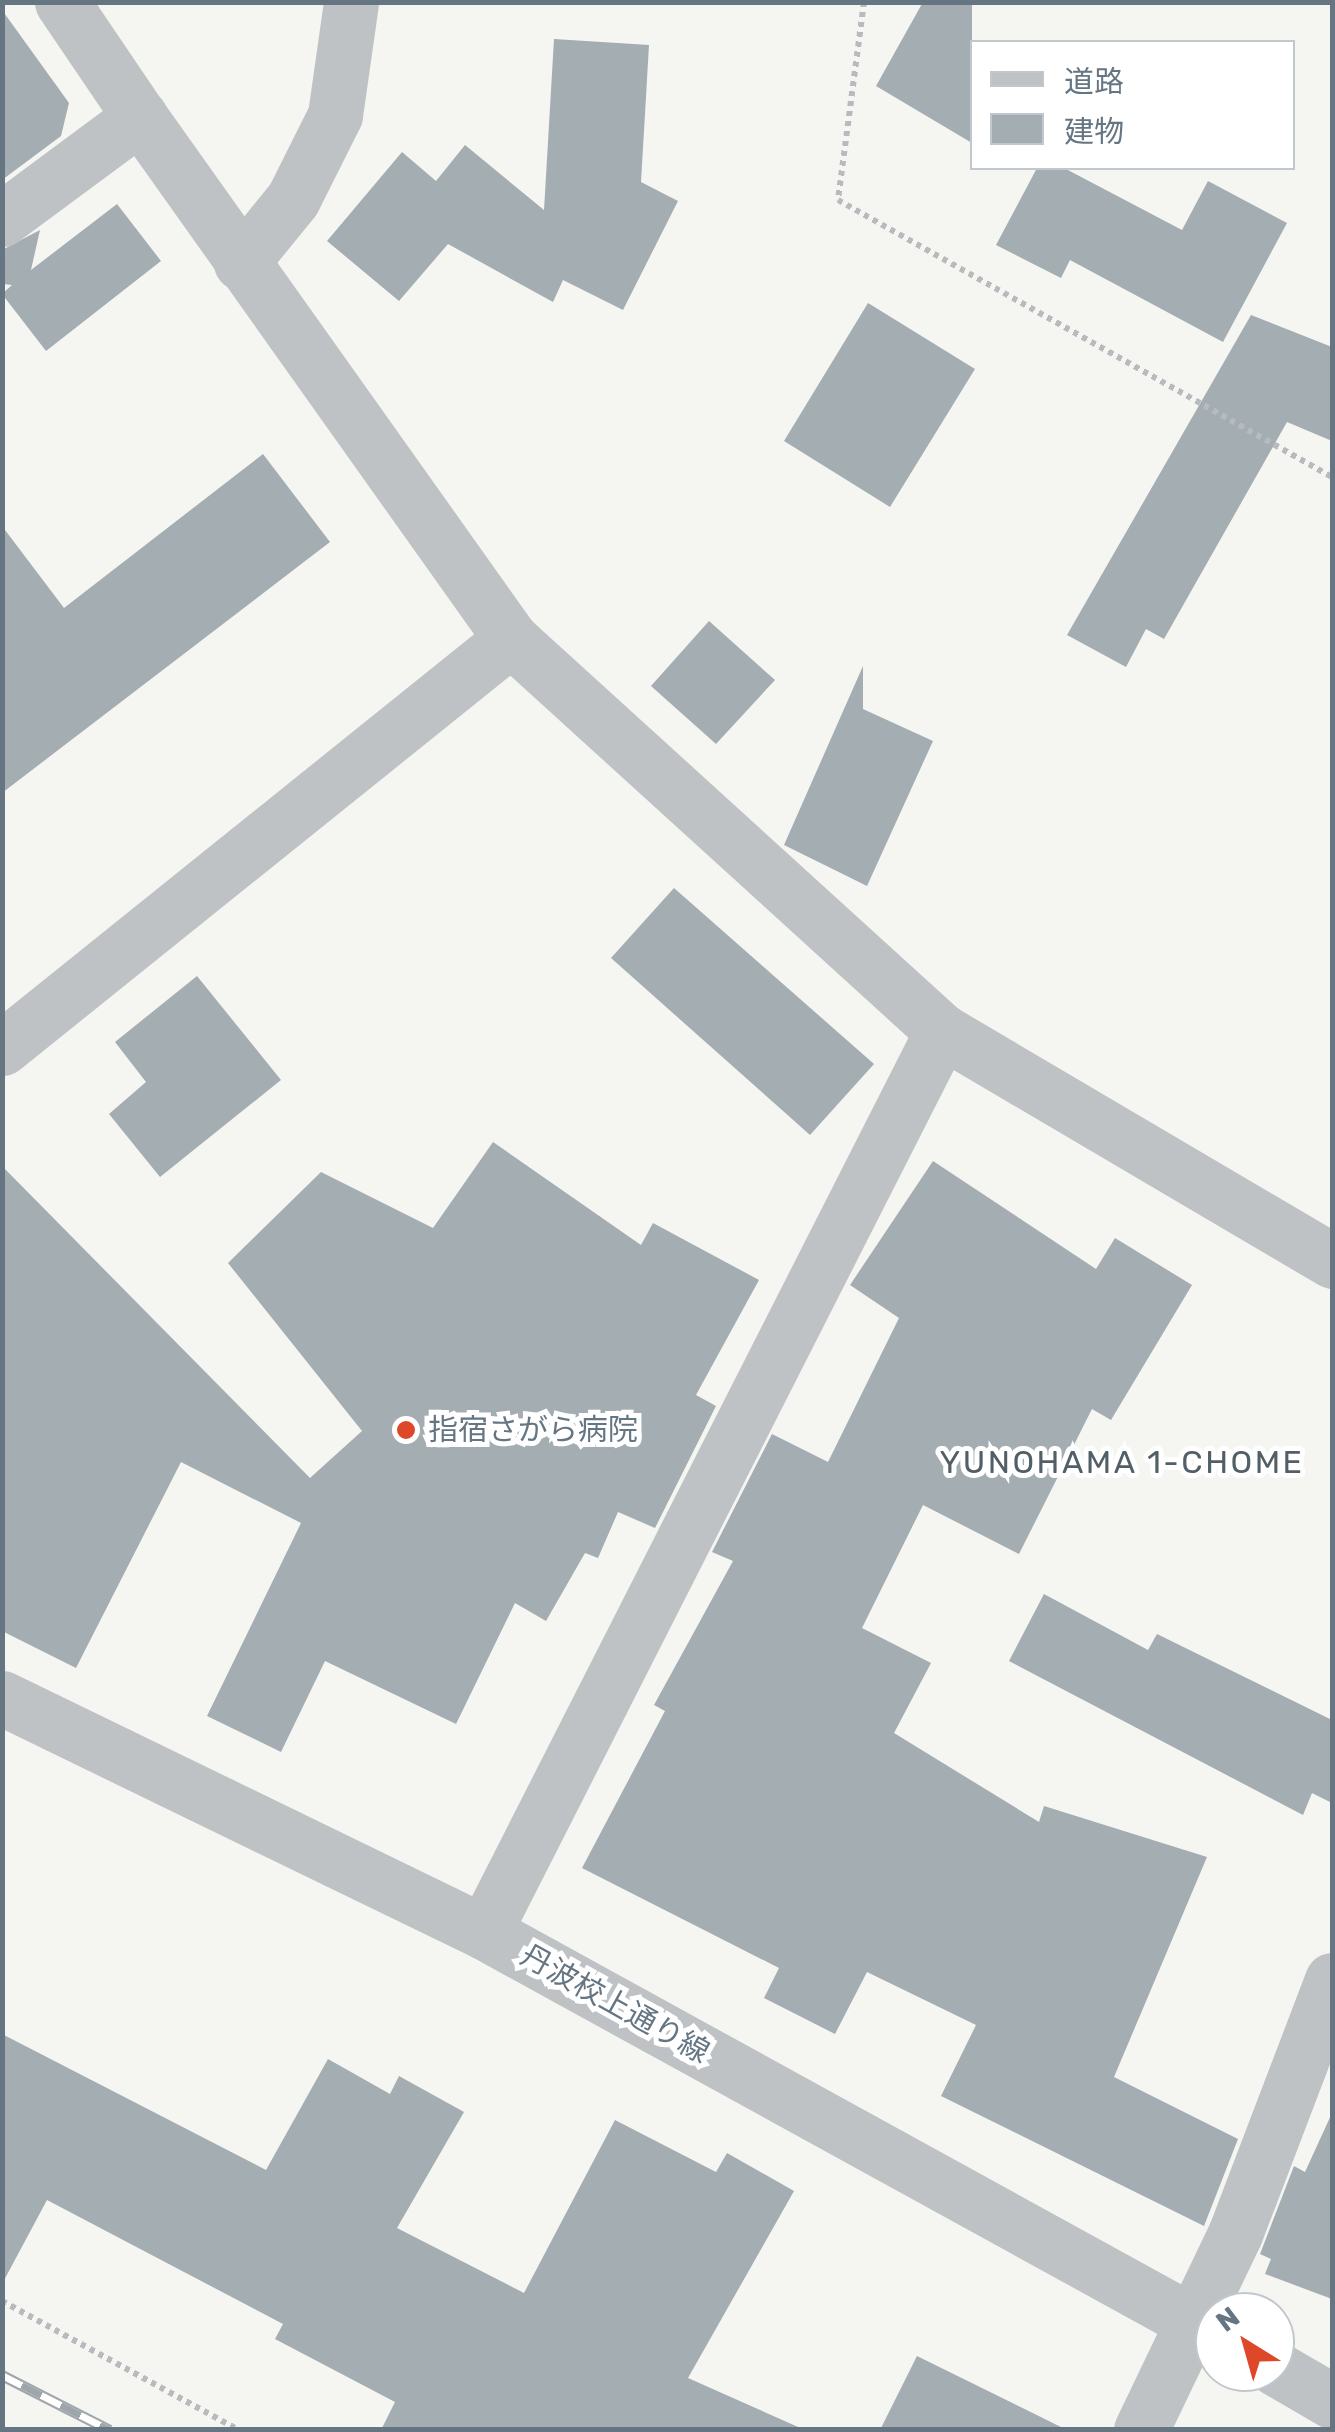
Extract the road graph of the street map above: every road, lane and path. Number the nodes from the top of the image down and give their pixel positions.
1 (62, 2) edge
2 (351, 2) edge
3 (864, 2) edge
4 (140, 117) junction
5 (2, 219) edge
6 (241, 263) junction
7 (1332, 478) edge
8 (510, 638) junction
9 (942, 1032) junction
10 (2, 1048) edge
11 (1332, 1261) edge
12 (2, 1698) edge
13 (484, 1932) junction
14 (1332, 1980) edge
15 (1219, 2292) edge
16 (2, 2301) edge
17 (1195, 2323) edge
18 (1195, 2346) edge
19 (1295, 2380) edge
20 (1332, 2401) edge
21 (238, 2430) edge
22 (1141, 2430) edge

1 - 4 street
2 - 6 street
3 - 7 path
4 - 5 street
4 - 6 street
6 - 8 street
8 - 9 street
8 - 10 street
9 - 11 street
9 - 13 street
12 - 13 street, 丹波校上通り線
13 - 17 street, 丹波校上通り線
14 - 15 street
16 - 21 path
18 - 22 street
19 - 20 street

